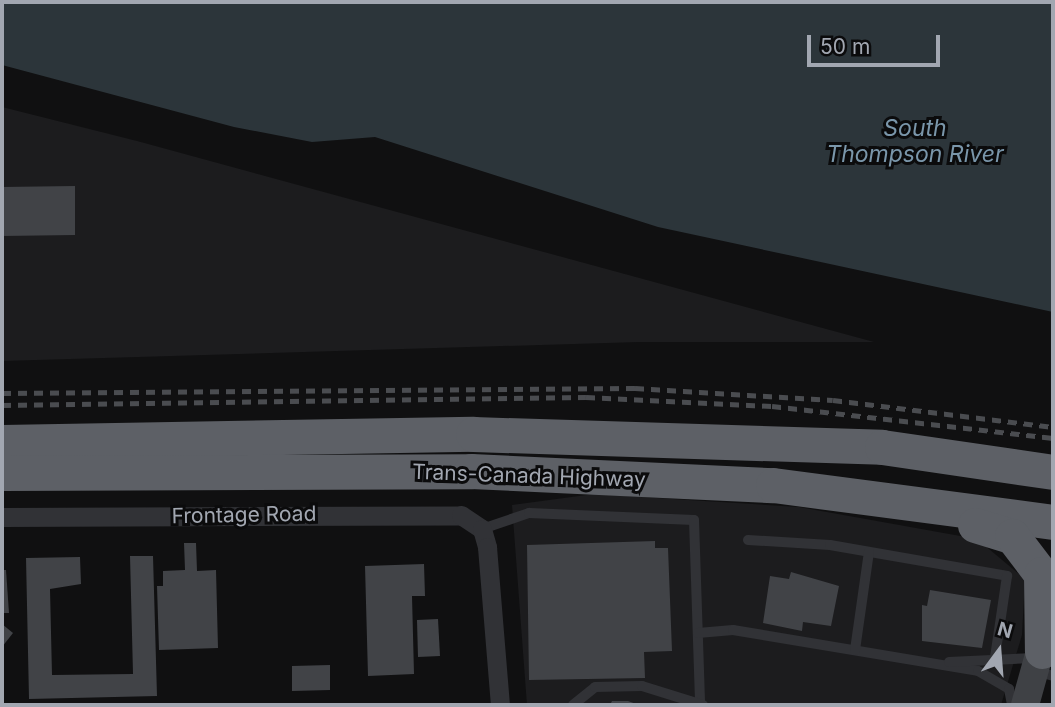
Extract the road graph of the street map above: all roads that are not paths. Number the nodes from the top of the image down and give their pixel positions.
1 (2, 442) edge
2 (1053, 472) edge
3 (2, 473) edge
4 (773, 485) junction
5 (2, 517) edge
6 (1053, 522) edge
7 (482, 529) junction
8 (748, 540) dead end
9 (869, 552) junction
10 (1053, 600) edge
11 (698, 633) junction
12 (855, 650) junction
13 (995, 657) junction
14 (1045, 658) edge
15 (938, 663) junction
16 (500, 705) edge
17 (573, 705) edge
18 (702, 705) edge
19 (1013, 705) edge
20 (1025, 705) edge

1 - 2 highway, Trans-Canada Highway
3 - 4 highway, Trans-Canada Highway
4 - 6 highway, Trans-Canada Highway
4 - 14 highway
5 - 7 street, Frontage Road
7 - 11 lane
7 - 16 street
8 - 9 lane
9 - 12 lane
9 - 13 lane
10 - 14 street
11 - 12 lane
11 - 18 lane
12 - 15 lane
13 - 14 lane
13 - 15 lane
14 - 20 street
15 - 19 lane
17 - 18 lane

